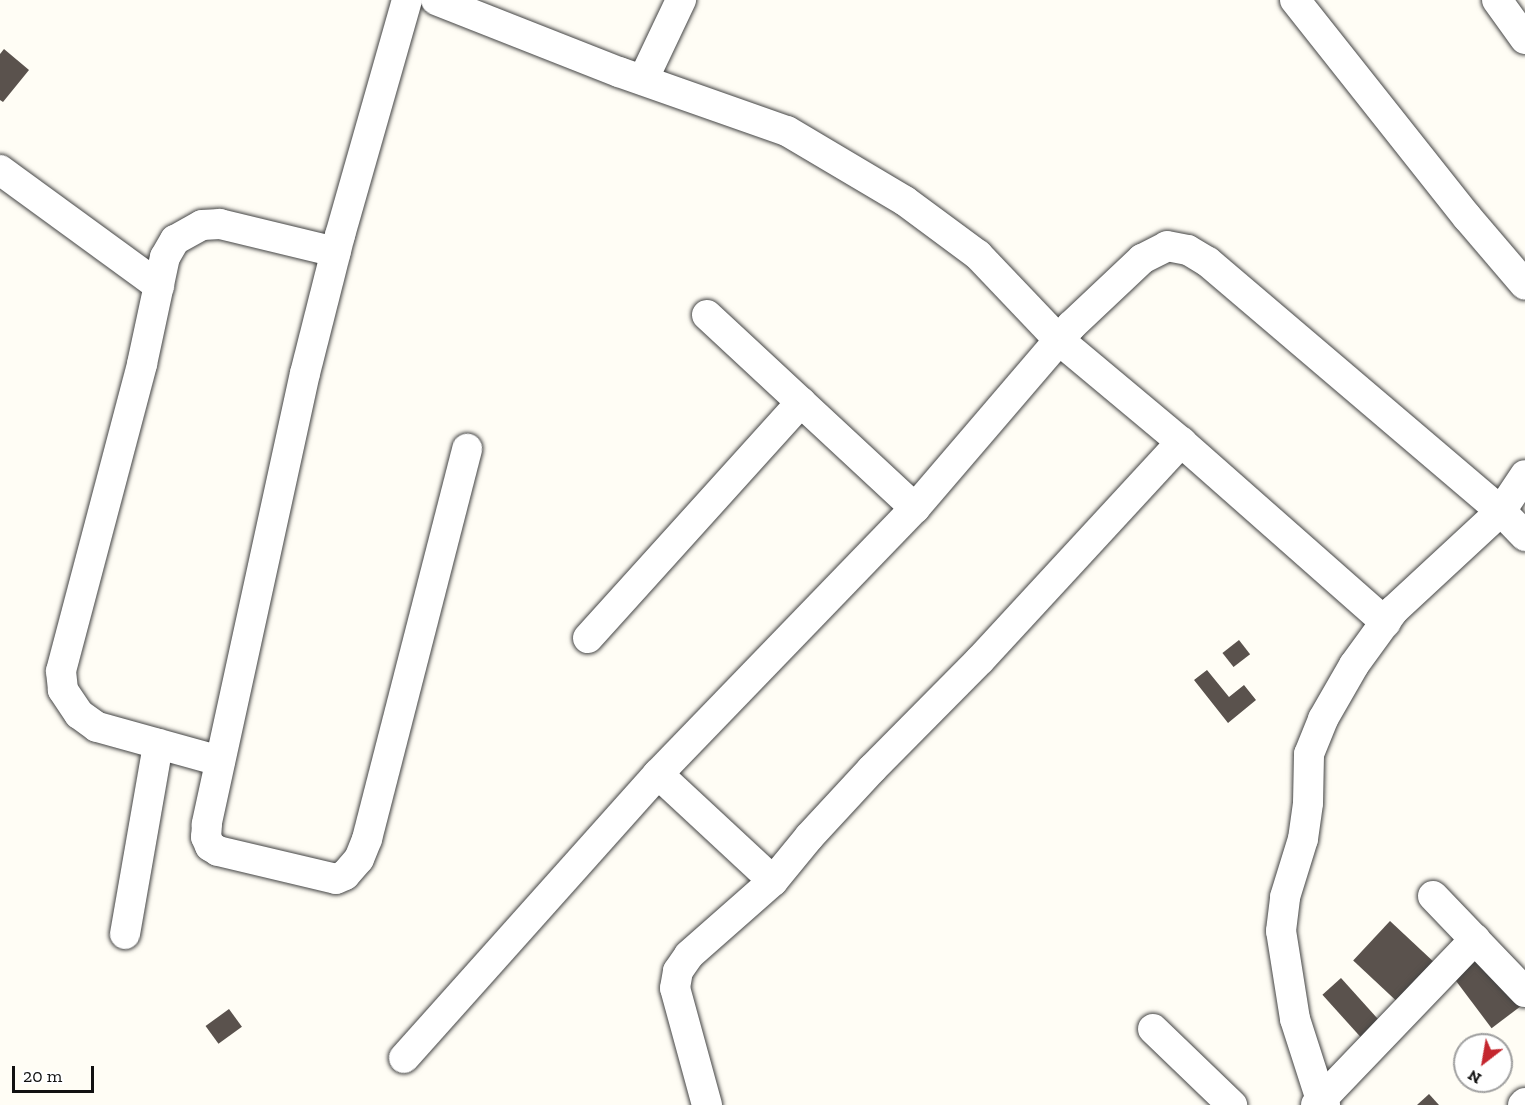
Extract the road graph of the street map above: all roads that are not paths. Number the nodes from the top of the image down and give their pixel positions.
1 (407, 0) edge
2 (436, 0) edge
3 (681, 0) edge
4 (1295, 0) edge
5 (1497, 0) edge
6 (504, 12) edge
7 (1525, 39) edge
8 (644, 80) junction
9 (0, 170) edge
10 (336, 252) junction
11 (1525, 285) edge
12 (159, 286) junction
13 (707, 315) dead end
14 (1059, 340) junction
15 (801, 402) junction
16 (1181, 442) junction
17 (467, 449) dead end
18 (1525, 475) edge
19 (915, 508) junction
20 (1502, 511) junction
21 (1525, 536) edge
22 (1386, 623) junction
23 (588, 638) dead end
24 (158, 744) junction
25 (220, 760) junction
26 (658, 774) junction
27 (773, 881) junction
28 (1433, 896) dead end
29 (125, 934) dead end
30 (1475, 939) junction
31 (1525, 992) edge
32 (1153, 1029) dead end
33 (404, 1058) dead end
34 (1321, 1103) edge
35 (707, 1105) edge
36 (1232, 1105) edge

1 - 10 street
2 - 6 street
3 - 8 street
4 - 11 street
5 - 7 street
6 - 8 street
8 - 14 street
9 - 12 street
10 - 12 street
10 - 25 street
12 - 24 street
13 - 15 street
14 - 16 street
14 - 19 street
14 - 20 street
15 - 19 street
15 - 23 street
16 - 22 street
16 - 27 street
17 - 25 street
18 - 20 street
19 - 26 street
20 - 21 street
20 - 22 street
22 - 34 street
24 - 25 street
24 - 29 street
26 - 27 street
26 - 33 street
27 - 35 street
28 - 30 street
30 - 31 street
30 - 34 street
32 - 36 street

